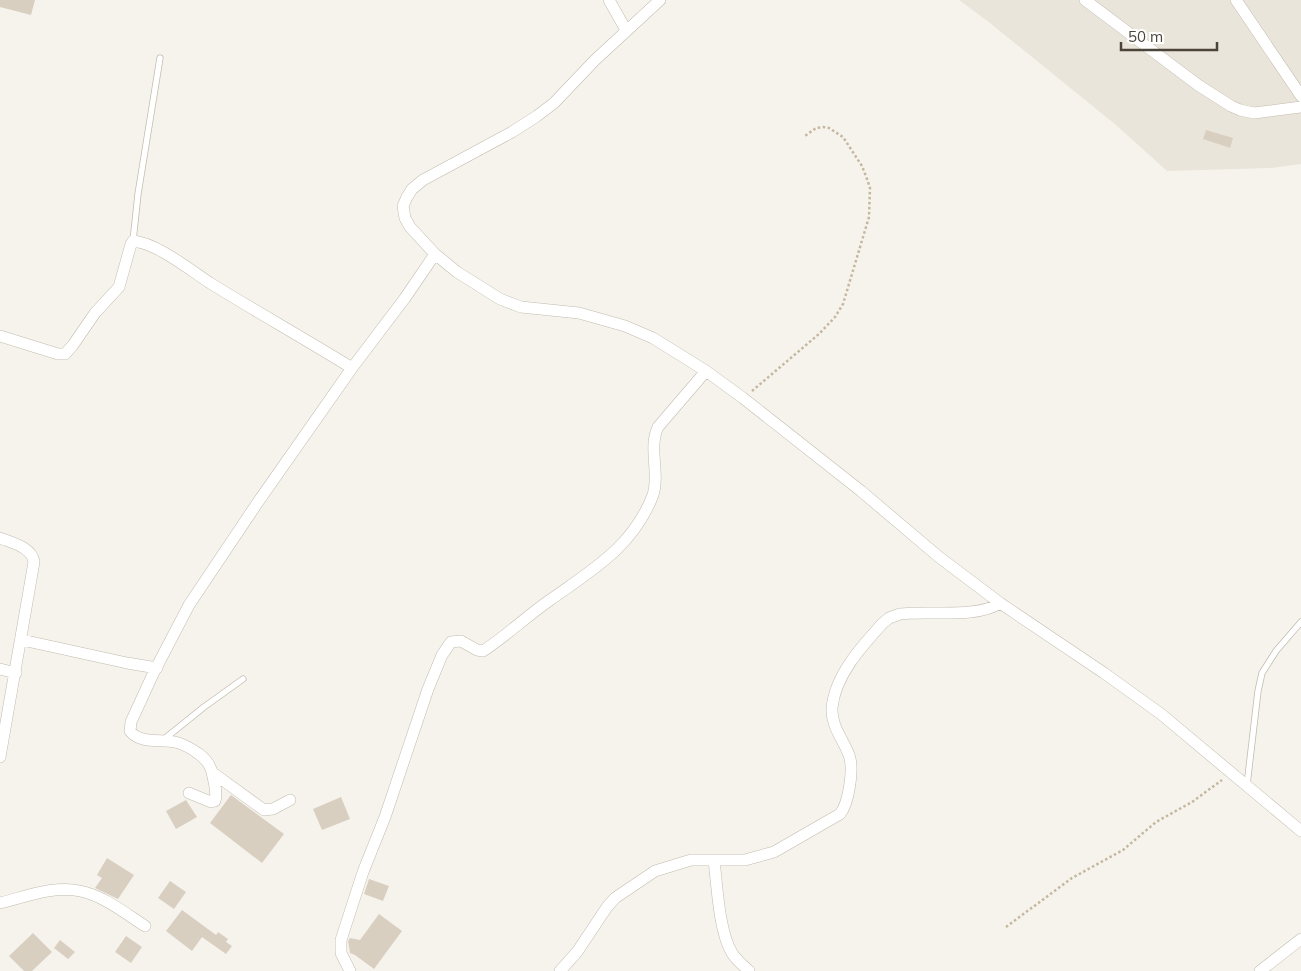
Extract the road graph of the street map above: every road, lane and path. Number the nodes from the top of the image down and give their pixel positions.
1 (609, 0) edge
2 (660, 0) edge
3 (1085, 0) edge
4 (1236, 0) edge
5 (626, 30) junction
6 (160, 58) dead end
7 (1301, 96) edge
8 (1301, 108) edge
9 (805, 136) dead end
10 (133, 241) junction
11 (435, 254) junction
12 (0, 336) edge
13 (352, 368) junction
14 (706, 371) junction
15 (743, 398) junction
16 (0, 538) edge
17 (1000, 603) junction
18 (1301, 622) edge
19 (22, 640) junction
20 (156, 668) junction
21 (0, 669) edge
22 (16, 673) junction
23 (243, 679) dead end
24 (161, 741) junction
25 (0, 757) edge
26 (213, 773) junction
27 (1231, 773) junction
28 (1248, 786) junction
29 (189, 793) dead end
30 (290, 800) dead end
31 (1301, 831) edge
32 (714, 860) junction
33 (0, 903) edge
34 (145, 926) dead end
35 (1006, 927) dead end
36 (1301, 939) edge
37 (350, 971) edge
38 (560, 971) edge
39 (748, 971) edge
40 (1260, 971) edge

1 - 5 street
2 - 5 street
3 - 8 street
4 - 7 street
5 - 11 street
6 - 10 lane
9 - 15 path
10 - 12 street
10 - 13 street
11 - 13 street
11 - 14 street
13 - 20 street
14 - 15 street
14 - 37 street
15 - 17 street
16 - 19 street
17 - 27 street
17 - 32 street
18 - 28 lane
19 - 20 street
19 - 22 street
20 - 24 street
21 - 22 street
22 - 25 street
23 - 24 lane
24 - 26 street
26 - 29 street
26 - 30 street
27 - 28 street
27 - 35 path
28 - 31 street
32 - 38 street
32 - 39 street
33 - 34 street
36 - 40 street

